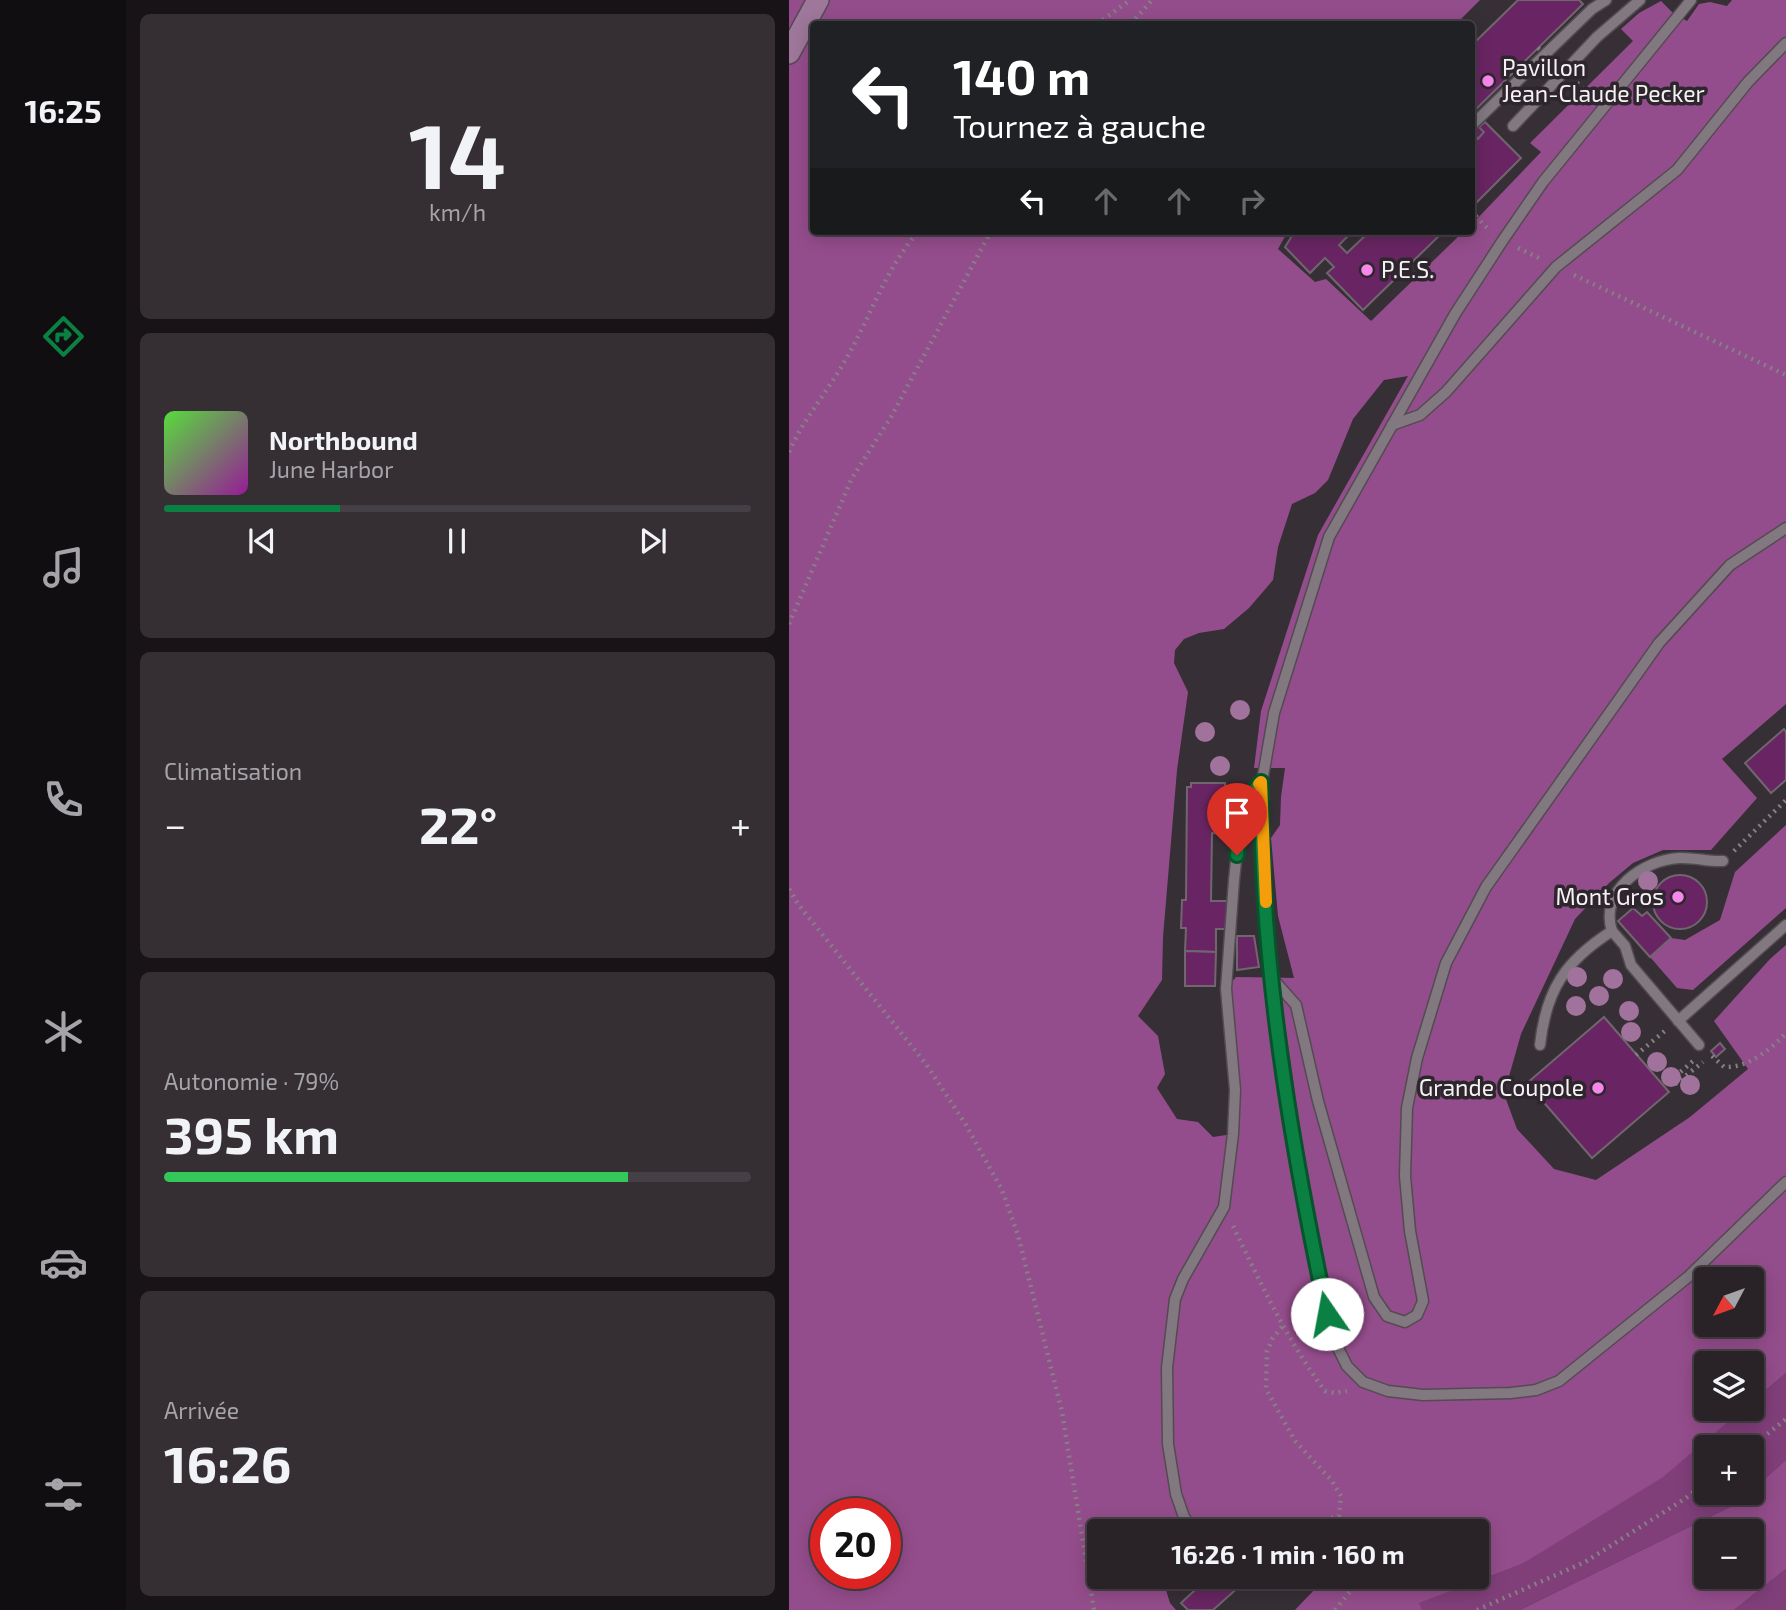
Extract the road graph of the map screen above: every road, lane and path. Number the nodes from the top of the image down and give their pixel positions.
1 (818, 0) edge
2 (1130, 0) edge
3 (1152, 0) edge
4 (1606, 0) edge
5 (1640, 0) edge
6 (1691, 0) edge
7 (1101, 21) edge
8 (1134, 21) edge
9 (1786, 43) edge
10 (1538, 48) dead end
11 (789, 53) edge
12 (1555, 63) dead end
13 (1475, 122) edge
14 (1513, 126) dead end
15 (1475, 215) edge
16 (916, 235) edge
17 (989, 235) edge
18 (1496, 237) dead end
19 (1510, 244) dead end
20 (1549, 263) dead end
21 (1562, 270) dead end
22 (1786, 375) edge
23 (1392, 425) junction
24 (789, 452) edge
25 (1786, 528) edge
26 (789, 624) edge
27 (1261, 782) junction
28 (1786, 800) edge
29 (1723, 861) joint
30 (789, 889) edge
31 (1786, 925) edge
32 (1612, 932) junction
33 (1271, 978) junction
34 (1678, 1021) junction
35 (1786, 1033) edge
36 (1540, 1045) dead end
37 (1699, 1045) joint
38 (1648, 1046) dead end
39 (1636, 1055) dead end
40 (1786, 1182) edge
41 (1224, 1207) junction
42 (1283, 1327) junction
43 (1363, 1382) junction
44 (1786, 1419) edge
45 (1764, 1437) edge
46 (1694, 1492) edge
47 (1185, 1519) edge
48 (1327, 1519) edge
49 (1352, 1589) edge
50 (1094, 1610) edge
51 (1335, 1610) edge
52 (1477, 1610) edge

1 - 11 main road
2 - 7 path
3 - 8 path
4 - 13 lane
5 - 14 lane
6 - 23 lane
9 - 23 lane
10 - 12 path, bridge
15 - 18 path
16 - 24 path
17 - 26 path
19 - 20 path
21 - 22 path
23 - 27 lane
25 - 33 lane
27 - 33 lane
27 - 41 lane
28 - 29 path
29 - 32 lane
30 - 50 path
31 - 34 lane
32 - 34 lane
32 - 36 lane
33 - 43 lane
34 - 37 lane
35 - 37 path
38 - 39 path
40 - 43 lane
41 - 42 path
41 - 47 lane
42 - 43 path
42 - 48 path
44 - 45 path
46 - 52 path
49 - 51 path

